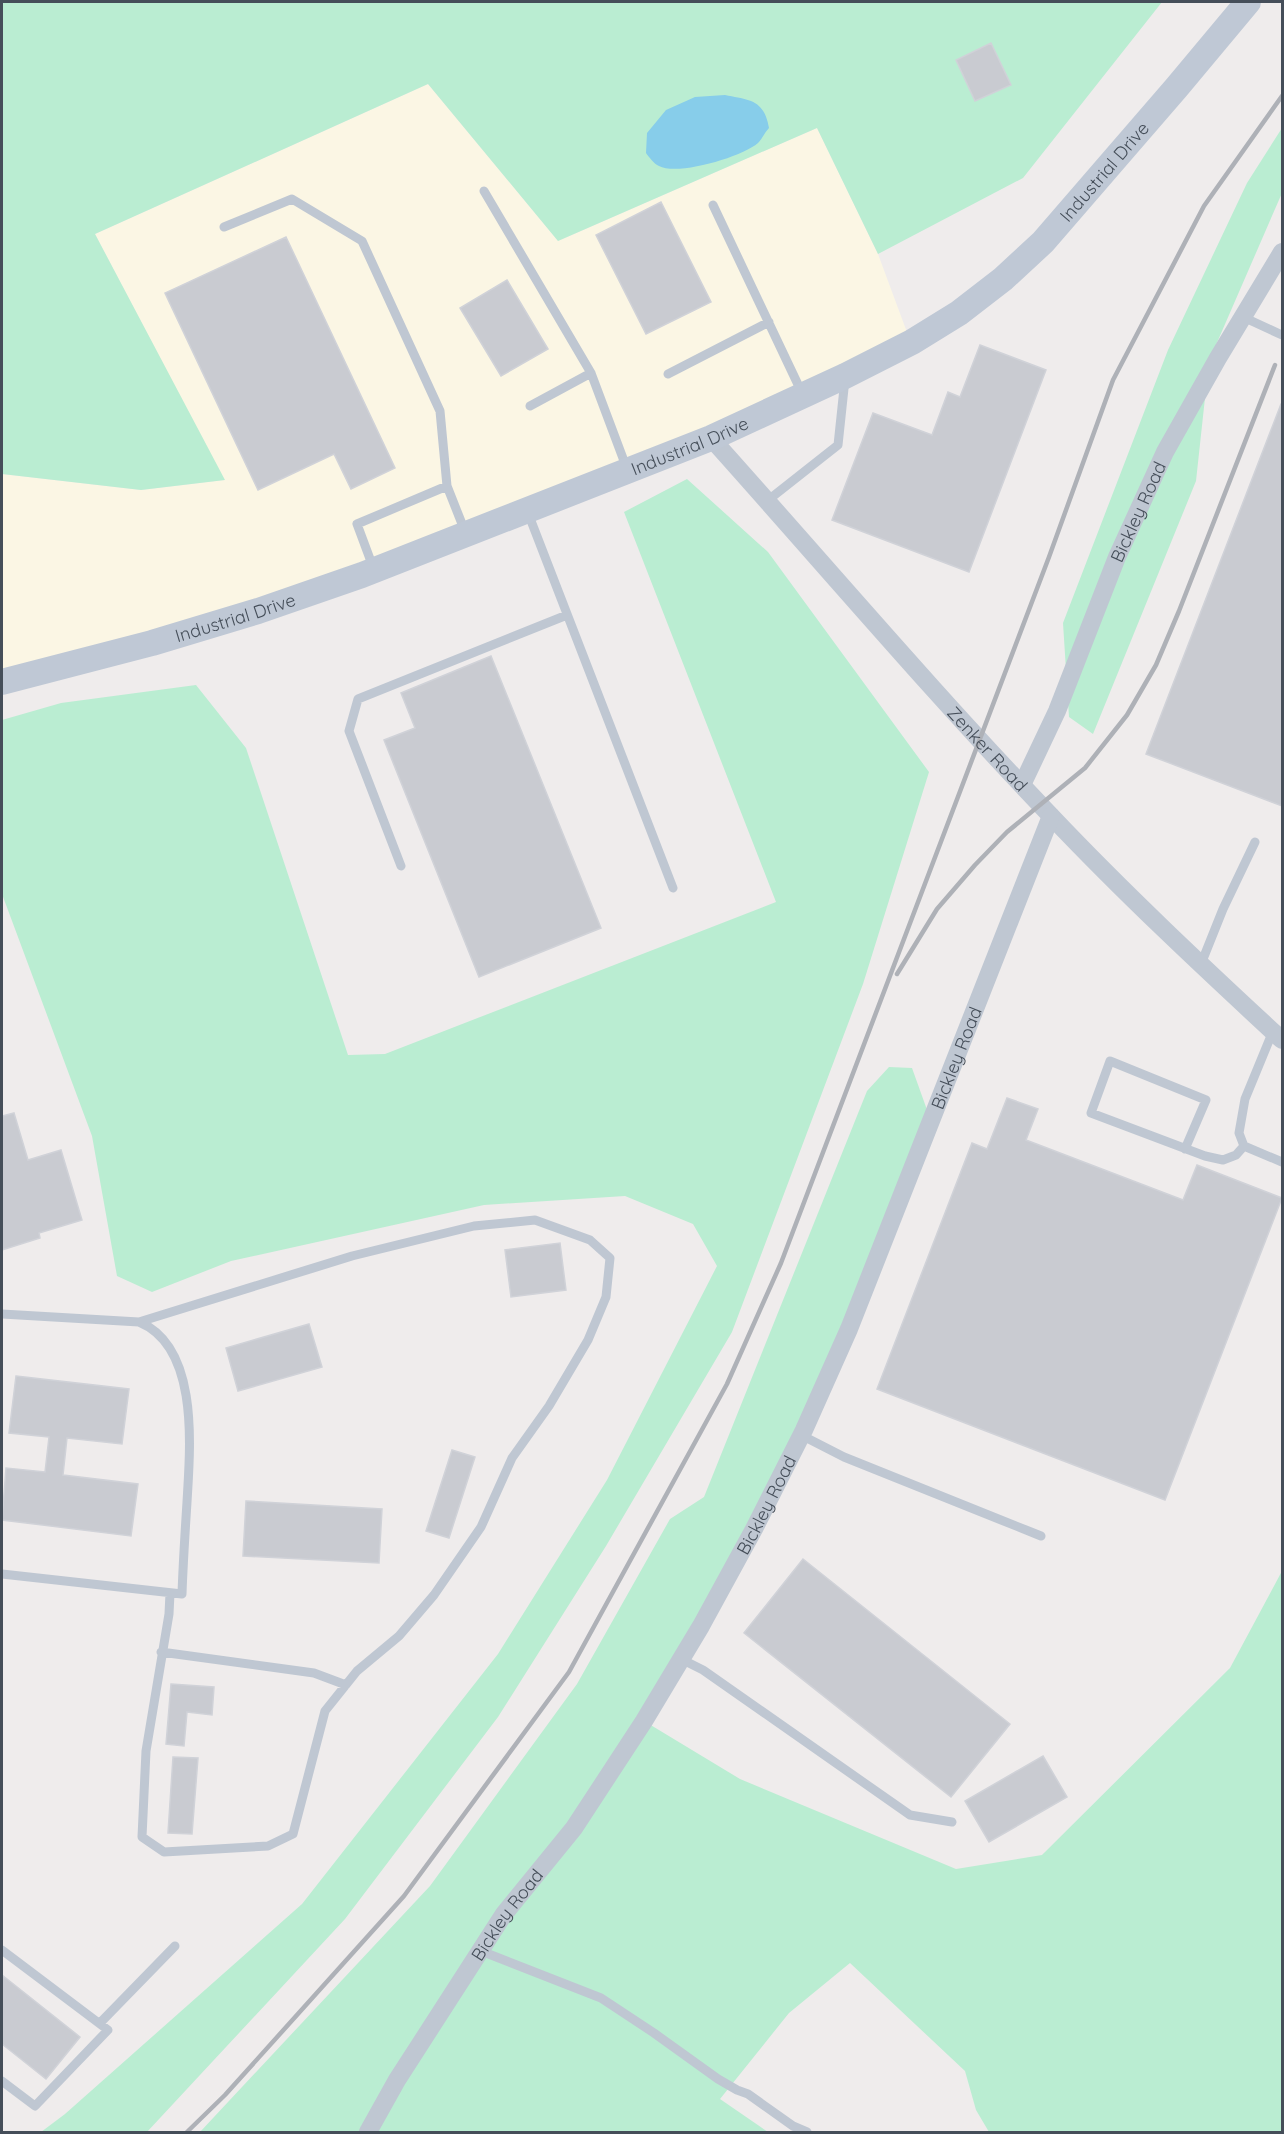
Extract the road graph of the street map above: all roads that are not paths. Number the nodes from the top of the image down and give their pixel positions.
1 (1248, 2) edge
2 (484, 191) dead end
3 (713, 205) dead end
4 (224, 227) dead end
5 (1282, 252) edge
6 (1243, 317) junction
7 (769, 322) junction
8 (1282, 335) edge
9 (591, 373) junction
10 (668, 374) dead end
11 (845, 376) junction
12 (803, 395) junction
13 (530, 406) dead end
14 (711, 438) junction
15 (628, 471) junction
16 (447, 486) junction
17 (767, 501) junction
18 (527, 510) junction
19 (466, 534) junction
20 (374, 570) junction
21 (567, 615) junction
22 (2, 682) edge
23 (1022, 785) junction
24 (1051, 816) junction
25 (1255, 842) dead end
26 (401, 866) dead end
27 (673, 888) dead end
28 (1201, 963) junction
29 (1278, 1035) edge
30 (1244, 1146) junction
31 (1185, 1149) junction
32 (1282, 1162) edge
33 (2, 1314) edge
34 (139, 1322) junction
35 (801, 1435) junction
36 (1041, 1536) dead end
37 (2, 1574) edge
38 (170, 1593) junction
39 (161, 1652) junction
40 (681, 1659) junction
41 (346, 1685) junction
42 (952, 1822) dead end
43 (175, 1946) dead end
44 (2, 1950) edge
45 (481, 1951) junction
46 (100, 2024) junction
47 (2, 2081) edge
48 (368, 2133) edge
49 (807, 2133) edge

1 - 11 street, Industrial Drive
2 - 9 lane
3 - 7 lane
4 - 16 lane
5 - 6 street, Bickley Road
6 - 8 lane
6 - 23 street, Bickley Road
7 - 10 lane
7 - 12 lane
9 - 13 lane
9 - 15 lane
11 - 12 street, Industrial Drive
11 - 17 lane
12 - 14 street, Industrial Drive
14 - 15 street, Industrial Drive
14 - 17 street, Zenker Road
15 - 18 street, Industrial Drive
16 - 19 lane
16 - 20 lane
17 - 23 street, Zenker Road
18 - 19 street, Industrial Drive
18 - 21 lane
19 - 20 street, Industrial Drive
20 - 22 street, Industrial Drive
21 - 26 lane
21 - 27 lane
23 - 24 street, Zenker Road
24 - 28 street, Zenker Road
24 - 35 street, Bickley Road
25 - 28 lane
28 - 29 street, Zenker Road
29 - 30 lane
30 - 31 lane
30 - 32 lane
31 - 31 lane
33 - 34 lane
34 - 38 lane
34 - 41 lane
35 - 36 lane
35 - 40 street, Bickley Road
37 - 38 lane
38 - 39 lane
39 - 41 lane
39 - 41 lane
40 - 42 lane
40 - 45 street, Bickley Road
43 - 46 lane
44 - 46 lane
45 - 48 street, Bickley Road
45 - 49 lane
46 - 47 lane

